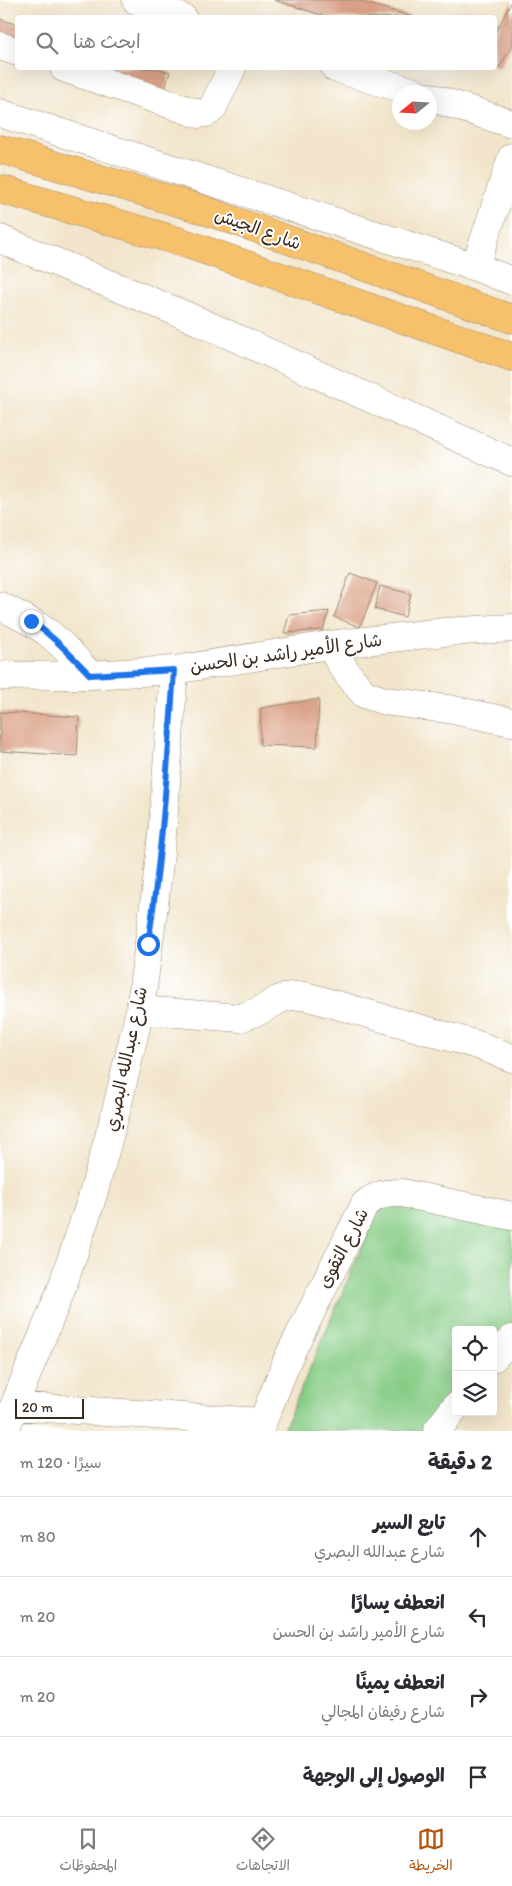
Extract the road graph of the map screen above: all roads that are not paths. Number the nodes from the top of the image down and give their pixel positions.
1 (136, 0) edge
2 (175, 15) edge
3 (0, 46) edge
4 (15, 51) edge
5 (70, 70) edge
6 (231, 70) edge
7 (342, 70) edge
8 (392, 85) edge
9 (437, 99) edge
10 (0, 113) edge
11 (512, 124) edge
12 (0, 149) edge
13 (512, 157) edge
14 (0, 189) edge
15 (0, 239) edge
16 (475, 267) junction
17 (512, 281) edge
18 (512, 319) edge
19 (512, 357) edge
20 (512, 462) edge
21 (0, 606) edge
22 (512, 628) edge
23 (329, 644) junction
24 (174, 670) junction
25 (90, 675) junction
26 (0, 676) edge
27 (512, 722) edge
28 (140, 1010) junction
29 (512, 1058) edge
30 (512, 1216) edge
31 (512, 1339) edge
32 (497, 1354) edge
33 (452, 1411) edge
34 (9, 1418) edge
35 (261, 1427) edge
36 (437, 1431) edge

1 - 2 street
3 - 4 street
5 - 6 street
7 - 8 street
9 - 11 street
10 - 16 street
12 - 18 highway, شارع الجيش
13 - 16 street
14 - 19 highway, شارع الجيش
15 - 20 street
16 - 17 street
21 - 25 street
22 - 23 street, شارع الأمير راشد بن الحسن
23 - 24 street, شارع الأمير راشد بن الحسن
23 - 27 street
24 - 25 street, شارع الأمير راشد بن الحسن
24 - 28 street, شارع عبدالله البصري
25 - 26 street, شارع الأمير راشد بن الحسن
28 - 29 street
28 - 34 street, شارع عبدالله البصري
30 - 35 street, شارع التقوى
31 - 32 street
33 - 36 street
34 - 35 street

